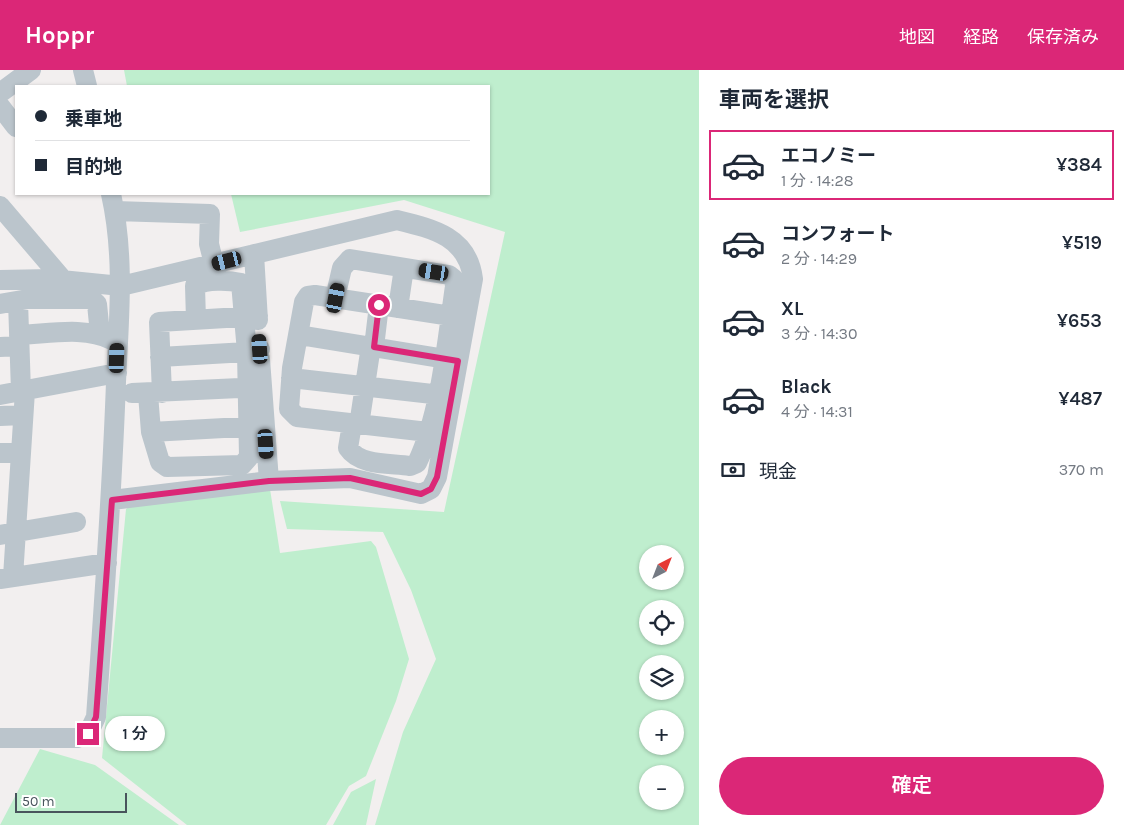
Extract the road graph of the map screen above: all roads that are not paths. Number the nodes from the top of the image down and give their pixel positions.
1 (83, 70) edge
2 (28, 75) edge
3 (87, 85) edge
4 (0, 93) edge
5 (0, 106) edge
6 (15, 126) edge
7 (113, 202) edge
8 (0, 206) edge
9 (254, 254) junction
10 (214, 264) junction
11 (404, 268) junction
12 (0, 280) edge
13 (56, 286) junction
14 (121, 286) junction
15 (336, 298) junction
16 (9, 303) edge
17 (389, 306) junction
18 (451, 316) junction
19 (251, 317) junction
20 (196, 320) junction
21 (100, 334) junction
22 (299, 335) junction
23 (13, 343) edge
24 (118, 344) junction
25 (372, 346) junction
26 (254, 351) junction
27 (160, 357) junction
28 (452, 359) junction
29 (117, 373) junction
30 (291, 378) junction
31 (365, 387) junction
32 (255, 388) junction
33 (23, 391) junction
34 (147, 393) junction
35 (0, 395) edge
36 (445, 395) junction
37 (23, 415) junction
38 (0, 416) edge
39 (356, 424) junction
40 (256, 427) junction
41 (151, 432) junction
42 (428, 432) junction
43 (0, 453) edge
44 (20, 454) junction
45 (269, 481) junction
46 (9, 488) edge
47 (112, 500) junction
48 (76, 522) dead end
49 (8, 534) edge
50 (107, 563) junction
51 (6, 578) edge
52 (0, 738) edge

1 - 3 street
2 - 4 street
5 - 6 street
7 - 10 street
7 - 14 street
8 - 13 street
9 - 10 street
9 - 19 street
9 - 28 street
10 - 14 street
11 - 15 street
11 - 17 street
11 - 18 street
12 - 13 street
13 - 14 street
13 - 16 street
13 - 21 street
14 - 24 street
15 - 17 street
15 - 22 street
16 - 23 street
17 - 18 street
17 - 25 street
18 - 28 street
19 - 20 street
19 - 20 street
19 - 26 street
20 - 27 street
21 - 23 street
21 - 24 street
22 - 25 street
22 - 30 street
23 - 33 street
24 - 29 street
25 - 28 street
25 - 31 street
26 - 27 street
26 - 32 street
27 - 34 street
28 - 36 street
29 - 33 street
29 - 47 street
30 - 31 street
30 - 39 street
31 - 36 street
31 - 39 street
32 - 34 street
32 - 40 street
33 - 35 street
33 - 37 street
34 - 41 street
36 - 42 street
36 - 45 street
37 - 38 street
37 - 44 street
39 - 42 street
39 - 42 street
40 - 41 street
40 - 41 street
40 - 45 street
43 - 44 street
44 - 46 street
45 - 47 street
46 - 49 street
47 - 50 street
48 - 49 street
49 - 51 street
50 - 51 street
50 - 52 street

